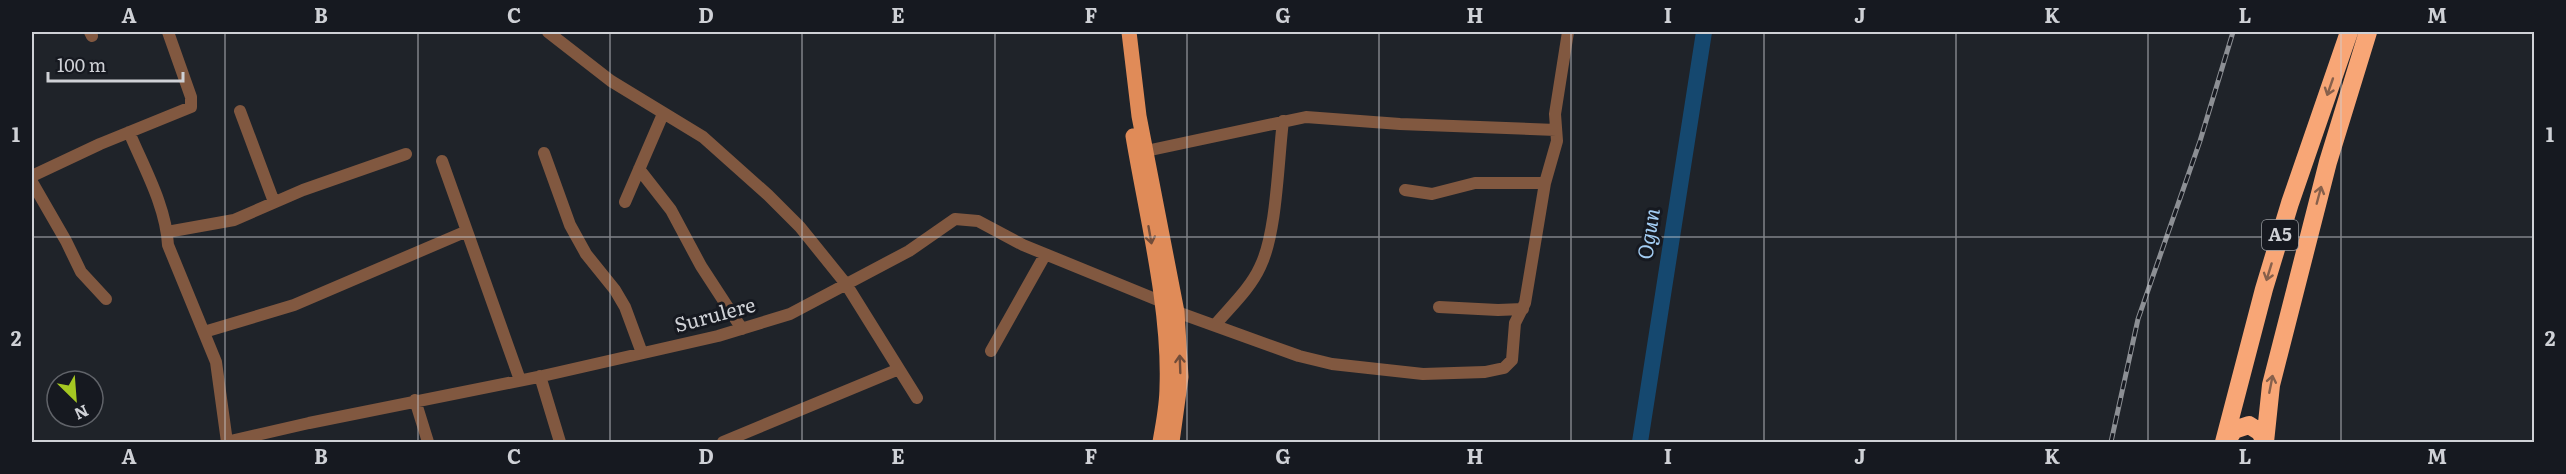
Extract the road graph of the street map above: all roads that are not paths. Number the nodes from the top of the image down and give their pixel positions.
1 (168, 32) edge
2 (548, 32) edge
3 (1119, 32) edge
4 (1129, 32) edge
5 (1568, 32) edge
6 (2349, 32) edge
7 (2368, 32) edge
8 (240, 111) dead end
9 (663, 114) junction
10 (1282, 121) junction
11 (1556, 129) junction
12 (129, 132) junction
13 (1146, 151) junction
14 (544, 153) dead end
15 (406, 154) dead end
16 (442, 161) dead end
17 (639, 169) junction
18 (32, 176) edge
19 (32, 182) edge
20 (1545, 183) junction
21 (1406, 190) dead end
22 (274, 202) junction
23 (625, 202) dead end
24 (467, 231) junction
25 (167, 232) junction
26 (1046, 255) junction
27 (846, 284) junction
28 (106, 299) dead end
29 (1160, 301) junction
30 (1439, 307) dead end
31 (1522, 309) junction
32 (1177, 312) junction
33 (1215, 325) junction
34 (742, 329) junction
35 (204, 332) junction
36 (991, 351) dead end
37 (642, 353) junction
38 (899, 369) junction
39 (540, 376) junction
40 (520, 380) junction
41 (917, 398) dead end
42 (415, 400) junction
43 (227, 442) edge
44 (428, 442) edge
45 (560, 442) edge
46 (723, 442) edge
47 (1160, 442) edge
48 (1172, 442) edge
49 (2225, 442) edge
50 (2265, 442) edge

1 - 12 street
2 - 9 street
3 -> 29 main road
4 - 13 main road
5 - 11 street
6 -> 49 highway, A5
50 -> 7 highway, A5
8 - 22 street
9 - 17 street
9 - 27 street
10 - 11 street
10 - 13 street
10 - 33 street
11 - 20 street
12 - 18 street
12 - 25 street
13 - 32 main road
14 - 37 street
15 - 22 street
16 - 24 street
17 - 23 street
17 - 34 street
19 - 28 street
20 - 21 street
20 - 31 street
22 - 25 street
24 - 35 street
24 - 40 street
25 - 35 street
26 - 27 street, Surulere
26 - 29 street, Surulere
26 - 36 street
27 - 34 street, Surulere
27 - 38 street
29 - 32 street, Surulere
29 - 47 main road
30 - 31 street
31 - 33 street, Surulere
32 - 33 street, Surulere
48 -> 32 main road
34 - 37 street, Surulere
35 - 43 street
37 - 39 street, Surulere
38 - 41 street
38 - 46 street
39 - 40 street, Surulere
39 - 45 street
40 - 42 street, Surulere
42 - 43 street, Surulere
42 - 44 street
49 - 50 highway, A5

